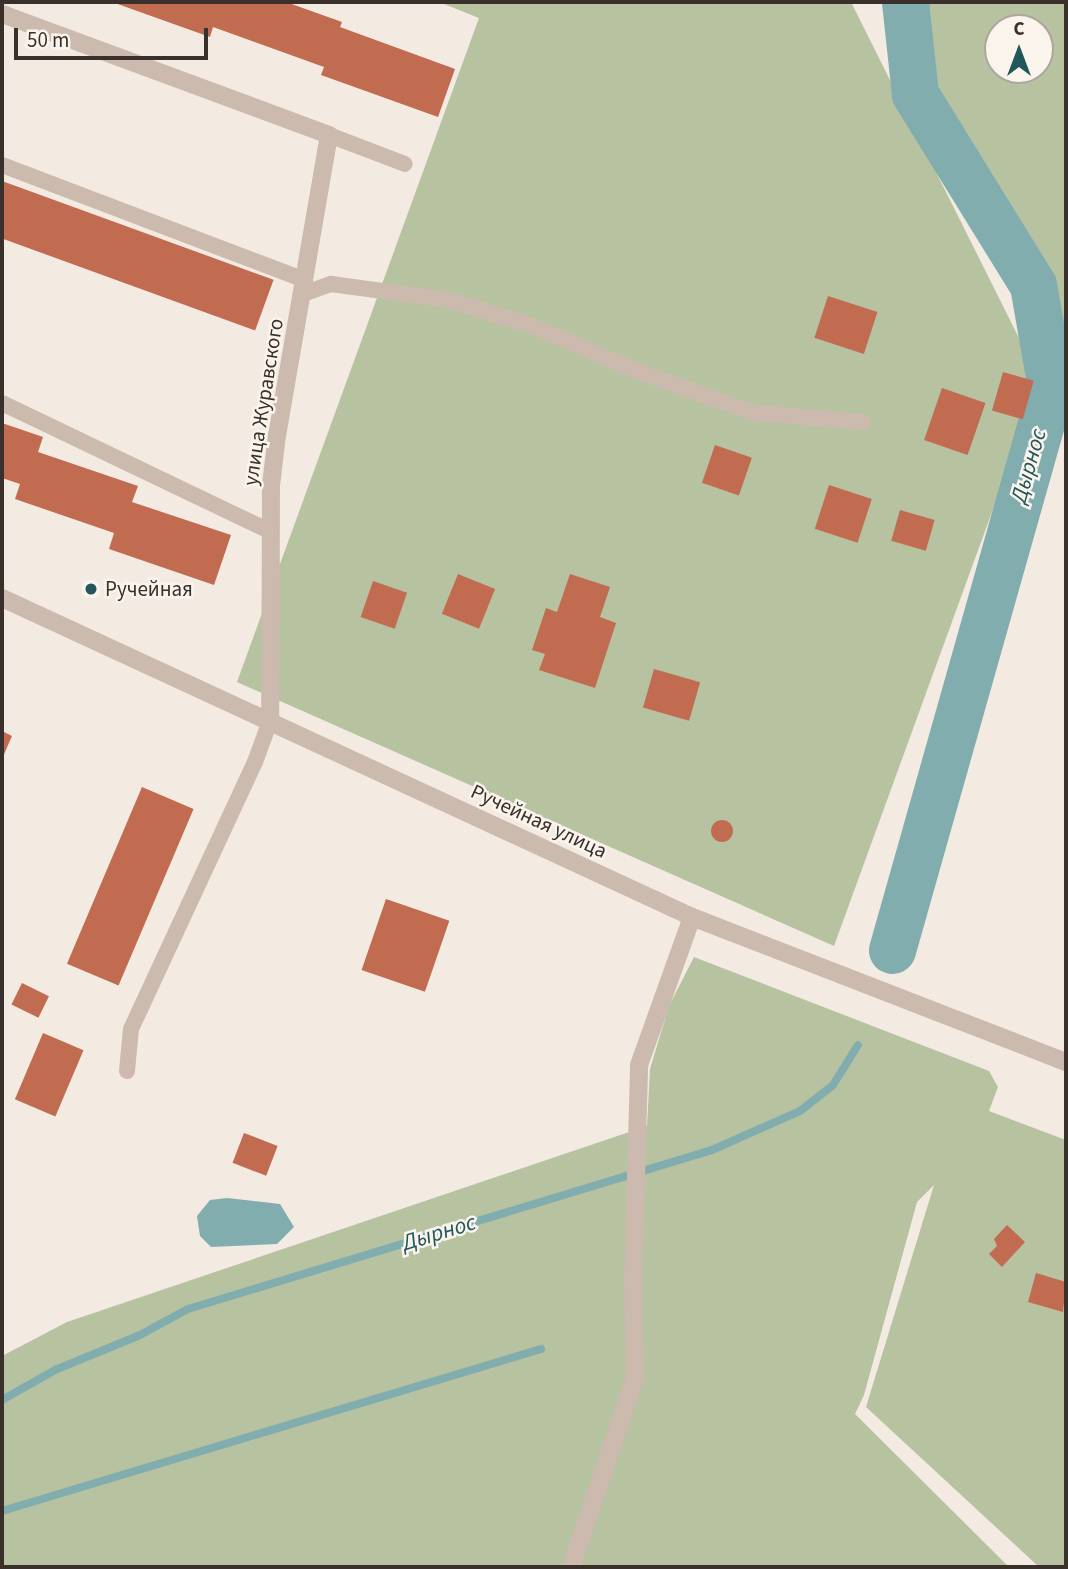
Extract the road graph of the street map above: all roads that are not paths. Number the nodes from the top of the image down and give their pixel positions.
1 (2, 13) edge
2 (329, 135) junction
3 (405, 164) dead end
4 (2, 165) edge
5 (304, 287) junction
6 (2, 403) edge
7 (863, 422) dead end
8 (271, 532) junction
9 (2, 598) edge
10 (270, 721) junction
11 (692, 917) junction
12 (1066, 1062) edge
13 (127, 1071) dead end
14 (571, 1567) edge

1 - 2 street
2 - 3 lane
2 - 5 street, улица Журавского
4 - 5 lane
5 - 7 lane
5 - 8 street, улица Журавского
6 - 8 lane
8 - 10 street, улица Журавского
9 - 10 street, Ручейная улица
10 - 11 street, Ручейная улица
10 - 13 lane
11 - 12 street, Ручейная улица
11 - 14 street

